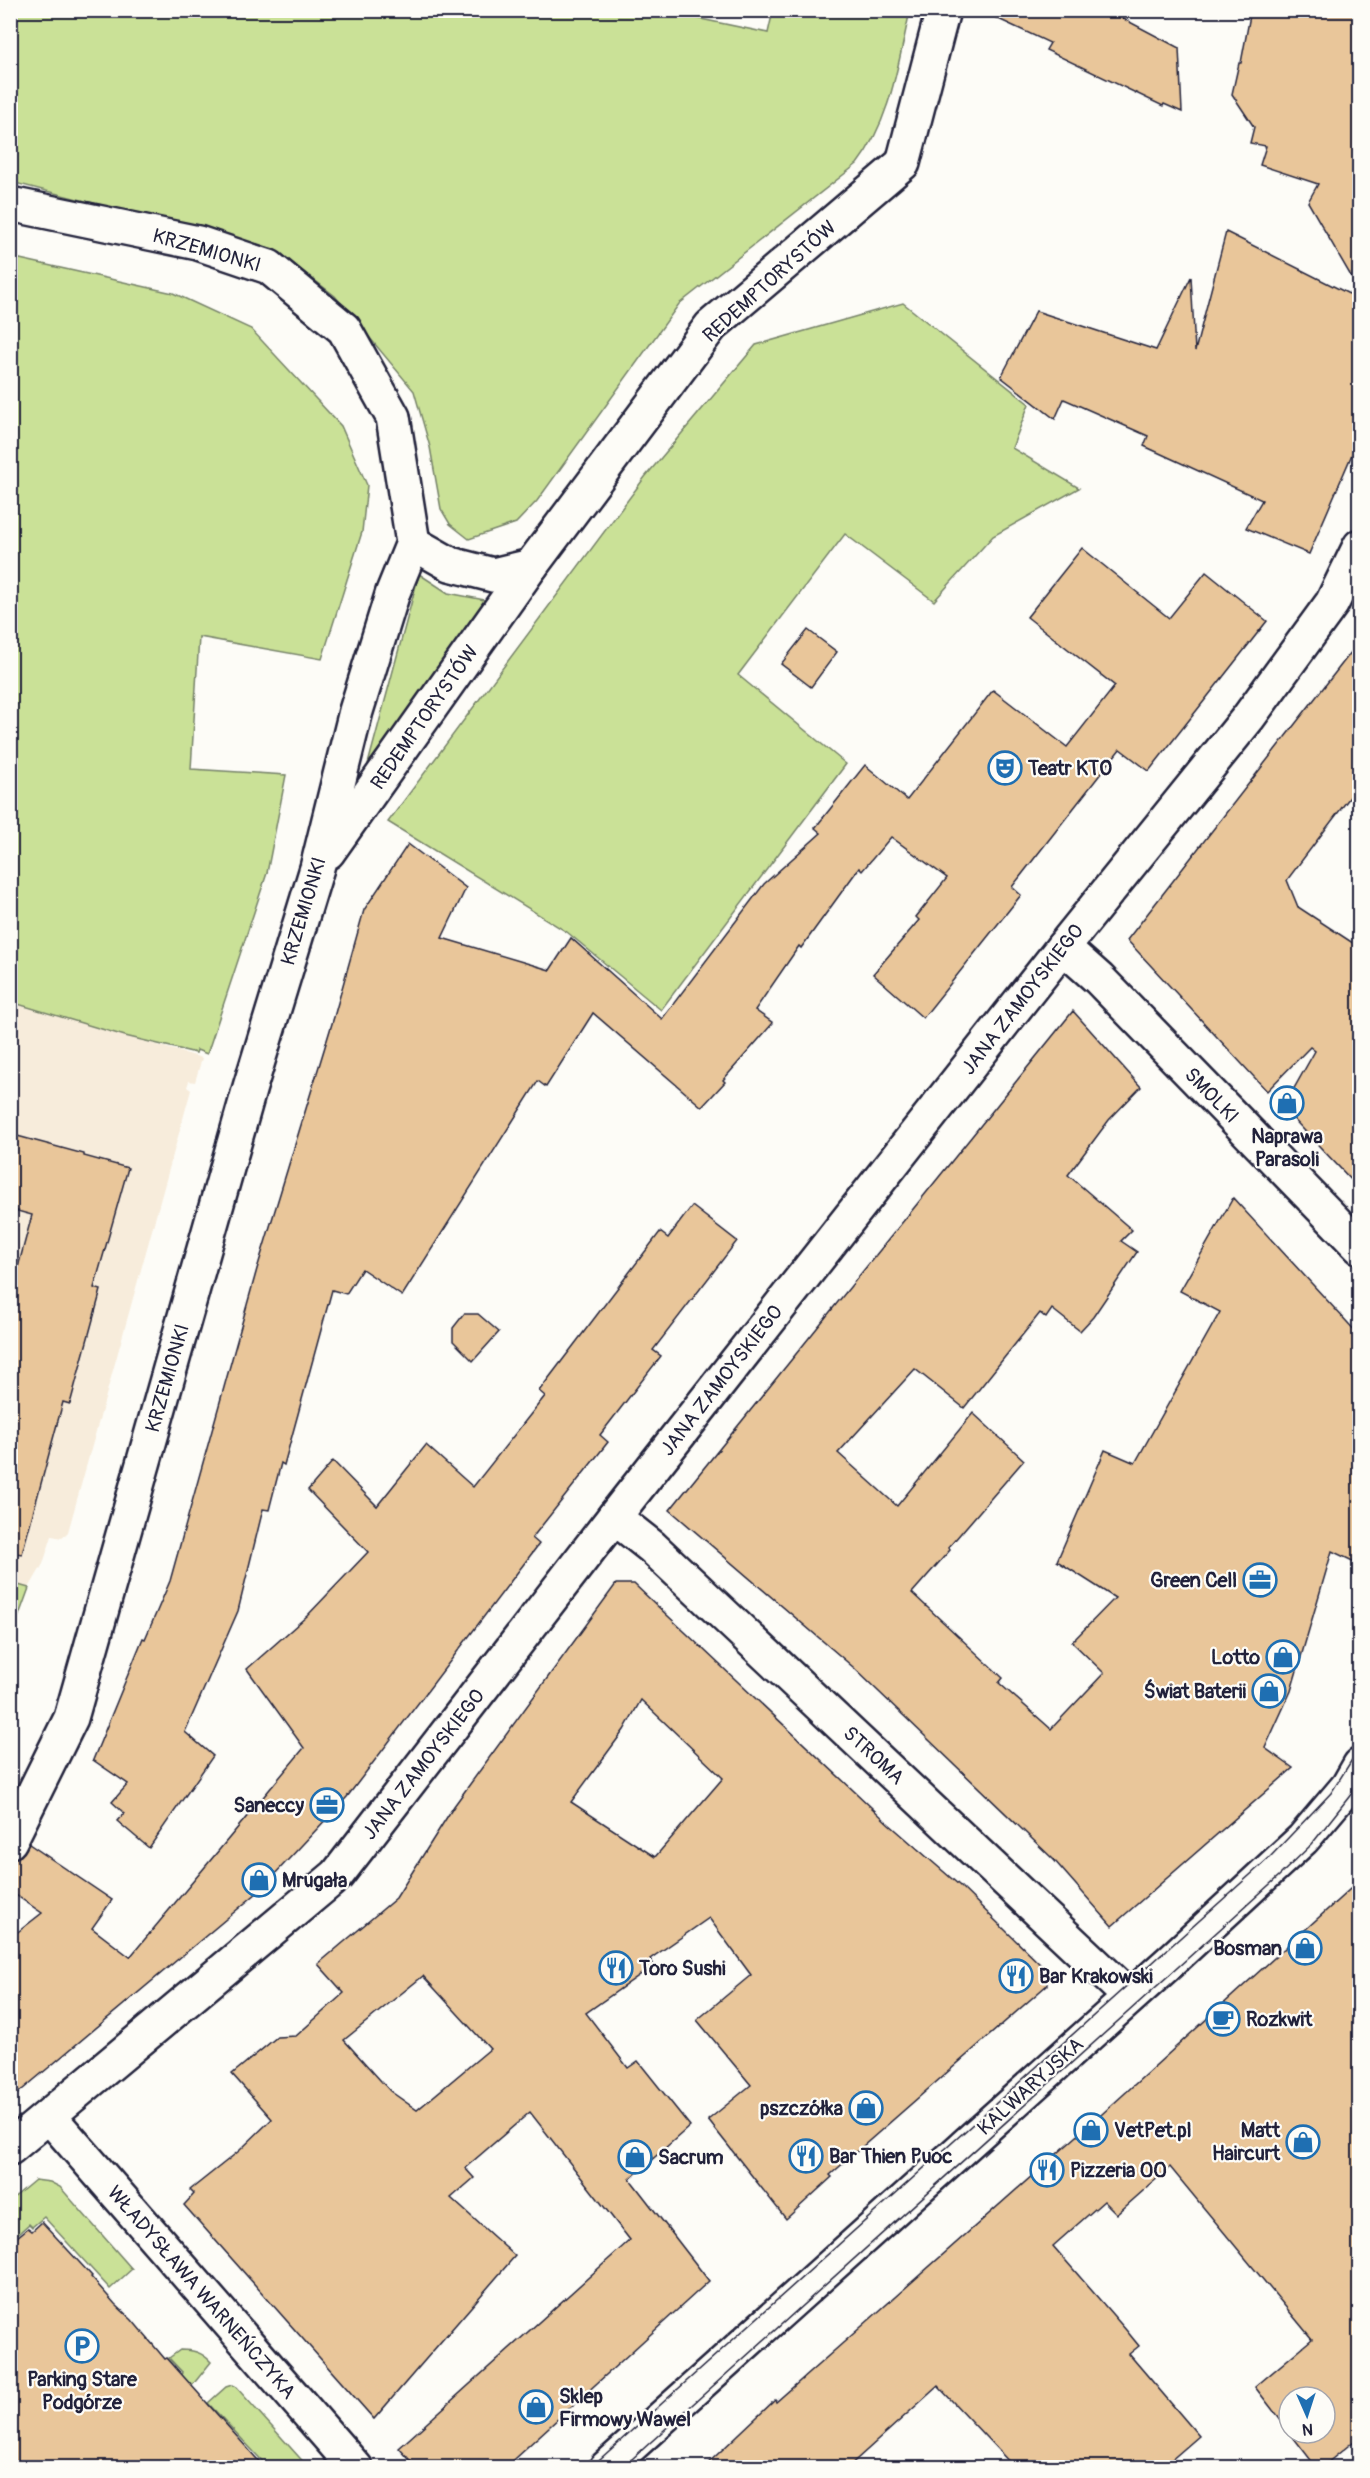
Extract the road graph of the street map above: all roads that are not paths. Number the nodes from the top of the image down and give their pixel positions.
1 (943, 10) edge
2 (10, 204) edge
3 (413, 543) junction
4 (1359, 546) edge
5 (531, 566) junction
6 (317, 868) junction
7 (1063, 947) junction
8 (1359, 1246) edge
9 (614, 1517) junction
10 (1359, 1765) edge
11 (10, 1841) edge
12 (1130, 1997) junction
13 (49, 2116) junction
14 (10, 2148) edge
15 (356, 2468) edge
16 (606, 2468) edge

1 - 5 street, REDEMPTORYSTÓW
2 - 3 street, KRZEMIONKI
3 - 5 street
3 - 6 street, KRZEMIONKI
4 - 7 street, JANA ZAMOYSKIEGO
5 - 6 street, REDEMPTORYSTÓW
6 - 11 street, KRZEMIONKI
7 - 8 street, SMOLKI
7 - 9 street, JANA ZAMOYSKIEGO
9 - 12 street, STROMA
9 - 13 street, JANA ZAMOYSKIEGO
10 - 12 street, KALWARYJSKA
12 - 16 street, KALWARYJSKA
13 - 14 street, JANA ZAMOYSKIEGO
13 - 15 street, WŁADYSŁAWA WARNEŃCZYKA

